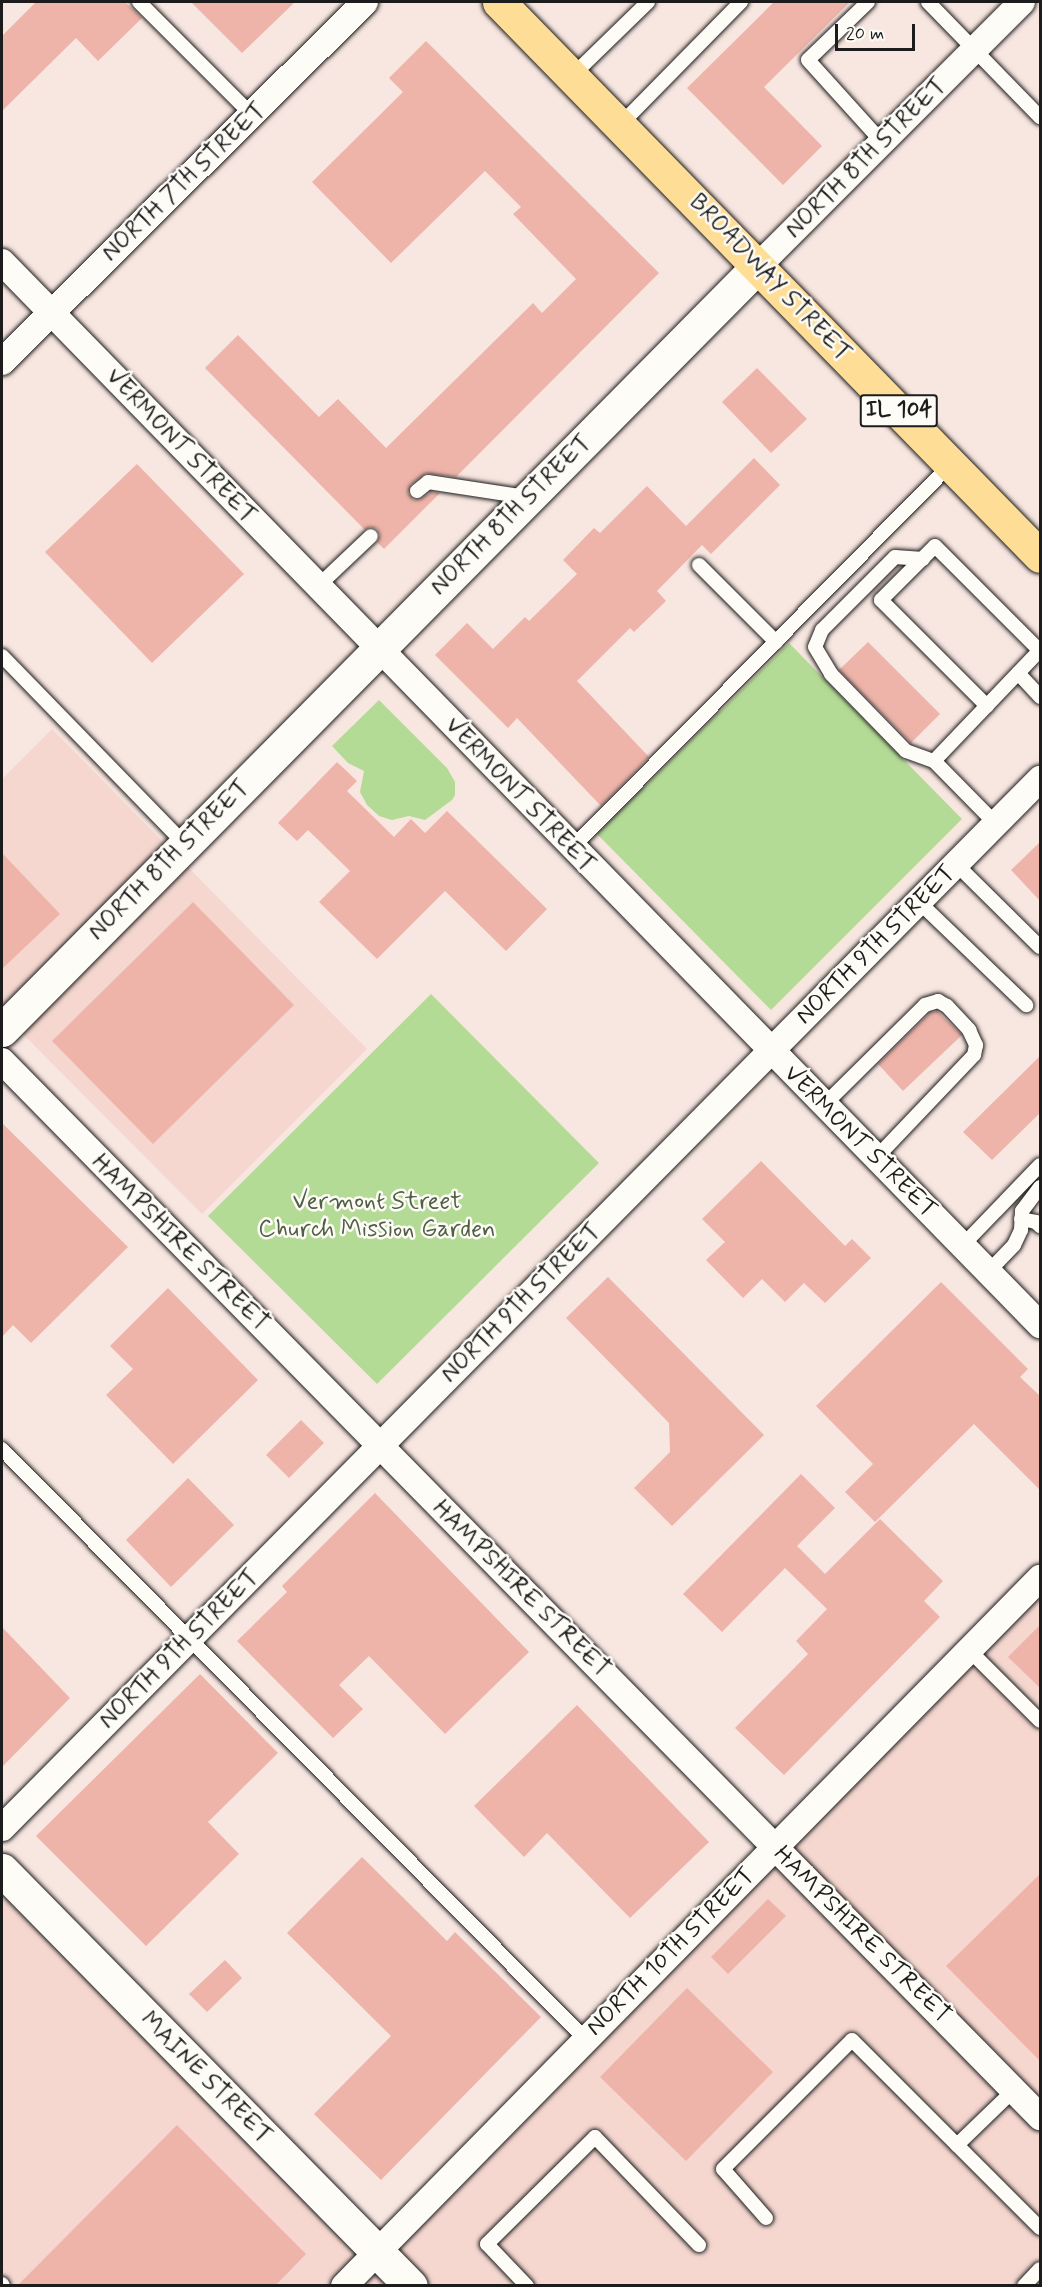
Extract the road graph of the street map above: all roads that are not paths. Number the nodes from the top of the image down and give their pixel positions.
1 (139, 2) edge
2 (365, 2) edge
3 (499, 2) edge
4 (648, 2) edge
5 (741, 2) edge
6 (868, 2) edge
7 (928, 2) edge
8 (1022, 2) edge
9 (975, 49) junction
10 (572, 76) junction
11 (252, 115) junction
12 (1041, 117) edge
13 (620, 125) junction
14 (882, 142) junction
15 (2, 262) edge
16 (758, 266) junction
17 (51, 313) junction
18 (2, 362) edge
19 (951, 464) junction
20 (417, 491) dead end
21 (528, 497) junction
22 (371, 536) dead end
23 (1041, 555) edge
24 (923, 559) junction
25 (699, 565) dead end
26 (317, 587) junction
27 (776, 642) junction
28 (378, 649) junction
29 (1040, 650) edge
30 (2, 656) edge
31 (1018, 674) junction
32 (1041, 697) edge
33 (987, 706) junction
34 (934, 761) junction
35 (1041, 779) edge
36 (996, 824) junction
37 (185, 844) junction
38 (572, 848) junction
39 (956, 864) junction
40 (919, 902) junction
41 (1041, 947) edge
42 (1026, 1005) dead end
43 (2, 1030) edge
44 (771, 1052) junction
45 (2, 1061) edge
46 (825, 1105) junction
47 (876, 1158) junction
48 (1041, 1165) edge
49 (1041, 1187) edge
50 (1021, 1219) junction
51 (1041, 1226) edge
52 (962, 1246) junction
53 (988, 1272) junction
54 (1041, 1325) edge
55 (380, 1445) junction
56 (2, 1449) edge
57 (1041, 1578) edge
58 (189, 1639) junction
59 (969, 1650) junction
60 (1041, 1721) edge
61 (2, 1828) edge
62 (774, 1847) junction
63 (2, 1870) edge
64 (585, 2039) junction
65 (1014, 2090) junction
66 (1041, 2117) edge
67 (957, 2145) junction
68 (766, 2218) dead end
69 (1041, 2228) edge
70 (699, 2245) dead end
71 (377, 2251) junction
72 (1041, 2269) edge
73 (344, 2286) edge
74 (411, 2286) edge
75 (527, 2286) edge
76 (1024, 2286) edge

1 - 11 lane
2 - 11 street, NORTH 7TH STREET
3 - 10 main road, BROADWAY STREET / IL 104
4 - 10 lane
5 - 13 lane
6 - 14 lane
7 - 9 lane
8 - 9 street, NORTH 8TH STREET
9 - 12 lane
9 - 14 street, NORTH 8TH STREET
10 - 13 main road, BROADWAY STREET / IL 104
11 - 17 street, NORTH 7TH STREET
13 - 16 main road, BROADWAY STREET / IL 104
14 - 16 street, NORTH 8TH STREET
15 - 17 street, VERMONT STREET
16 - 19 main road, BROADWAY STREET / IL 104
16 - 21 street, NORTH 8TH STREET
17 - 18 street, NORTH 7TH STREET
17 - 26 street, VERMONT STREET
19 - 23 main road, BROADWAY STREET / IL 104
19 - 27 lane
20 - 21 lane
21 - 28 street, NORTH 8TH STREET
22 - 26 lane
24 - 29 lane
24 - 33 lane
24 - 34 lane
25 - 27 lane
26 - 28 street, VERMONT STREET
27 - 38 lane
28 - 37 street, NORTH 8TH STREET
28 - 38 street, VERMONT STREET
29 - 31 lane
30 - 37 lane
31 - 32 lane
31 - 33 lane
33 - 34 lane
34 - 36 lane
35 - 36 street, NORTH 9TH STREET
36 - 39 street, NORTH 9TH STREET
37 - 43 street, NORTH 8TH STREET
38 - 44 street, VERMONT STREET
39 - 40 street, NORTH 9TH STREET
39 - 41 lane
40 - 42 lane
40 - 44 street, NORTH 9TH STREET
44 - 46 street, VERMONT STREET
44 - 55 street, NORTH 9TH STREET
45 - 55 street, HAMPSHIRE STREET
46 - 47 street, VERMONT STREET
46 - 47 lane
47 - 52 street, VERMONT STREET
48 - 52 lane
49 - 50 lane
50 - 51 lane
50 - 53 lane
52 - 53 street, VERMONT STREET
53 - 54 street, VERMONT STREET
55 - 58 street, NORTH 9TH STREET
55 - 62 street, HAMPSHIRE STREET
56 - 58 lane
57 - 59 street, NORTH 10TH STREET
58 - 61 street, NORTH 9TH STREET
58 - 64 lane
59 - 60 lane
59 - 62 street, NORTH 10TH STREET
62 - 64 street, NORTH 10TH STREET
62 - 65 street, HAMPSHIRE STREET
63 - 71 street, MAINE STREET
64 - 71 street, NORTH 10TH STREET
65 - 66 street, HAMPSHIRE STREET
65 - 67 lane
67 - 68 lane
67 - 69 lane
70 - 75 lane
71 - 73 street, NORTH 10TH STREET
71 - 74 street, MAINE STREET
72 - 76 lane

